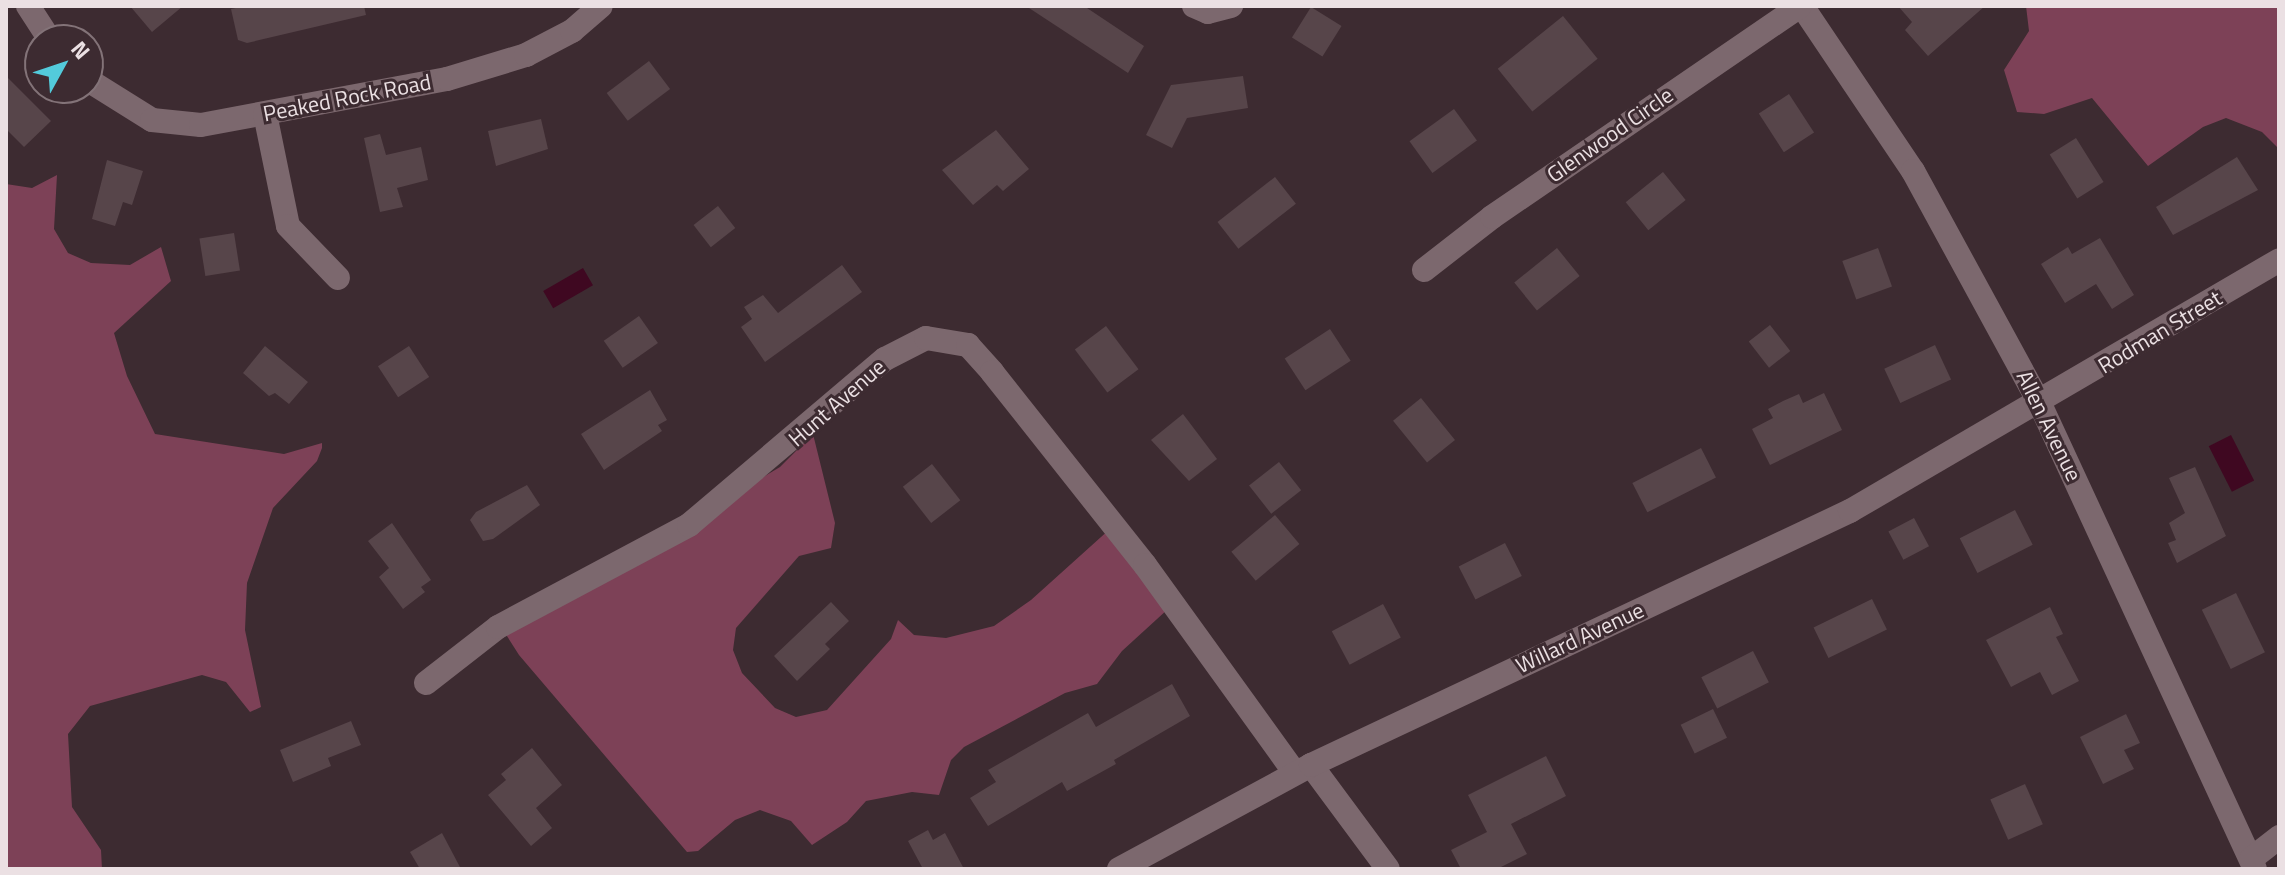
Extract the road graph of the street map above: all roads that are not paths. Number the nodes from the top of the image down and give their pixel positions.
1 (28, 6) edge
2 (601, 6) edge
3 (1194, 6) edge
4 (1231, 6) edge
5 (1801, 6) edge
6 (40, 24) edge
7 (104, 90) edge
8 (265, 114) junction
9 (2279, 260) edge
10 (1424, 270) dead end
11 (338, 278) dead end
12 (2040, 404) junction
13 (426, 683) dead end
14 (1303, 769) junction
15 (2279, 837) edge
16 (2253, 864) edge
17 (1119, 869) edge
18 (1388, 869) edge

1 - 6 street
2 - 8 street, Peaked Rock Road
3 - 4 street
5 - 10 street, Glenwood Circle
5 - 12 street, Allen Avenue
7 - 8 street, Peaked Rock Road
8 - 11 street
9 - 12 street, Rodman Street
12 - 14 street, Willard Avenue
12 - 16 street, Allen Avenue
13 - 14 street, Hunt Avenue
14 - 17 street, Willard Avenue
14 - 18 street, Hunt Avenue
15 - 16 street

